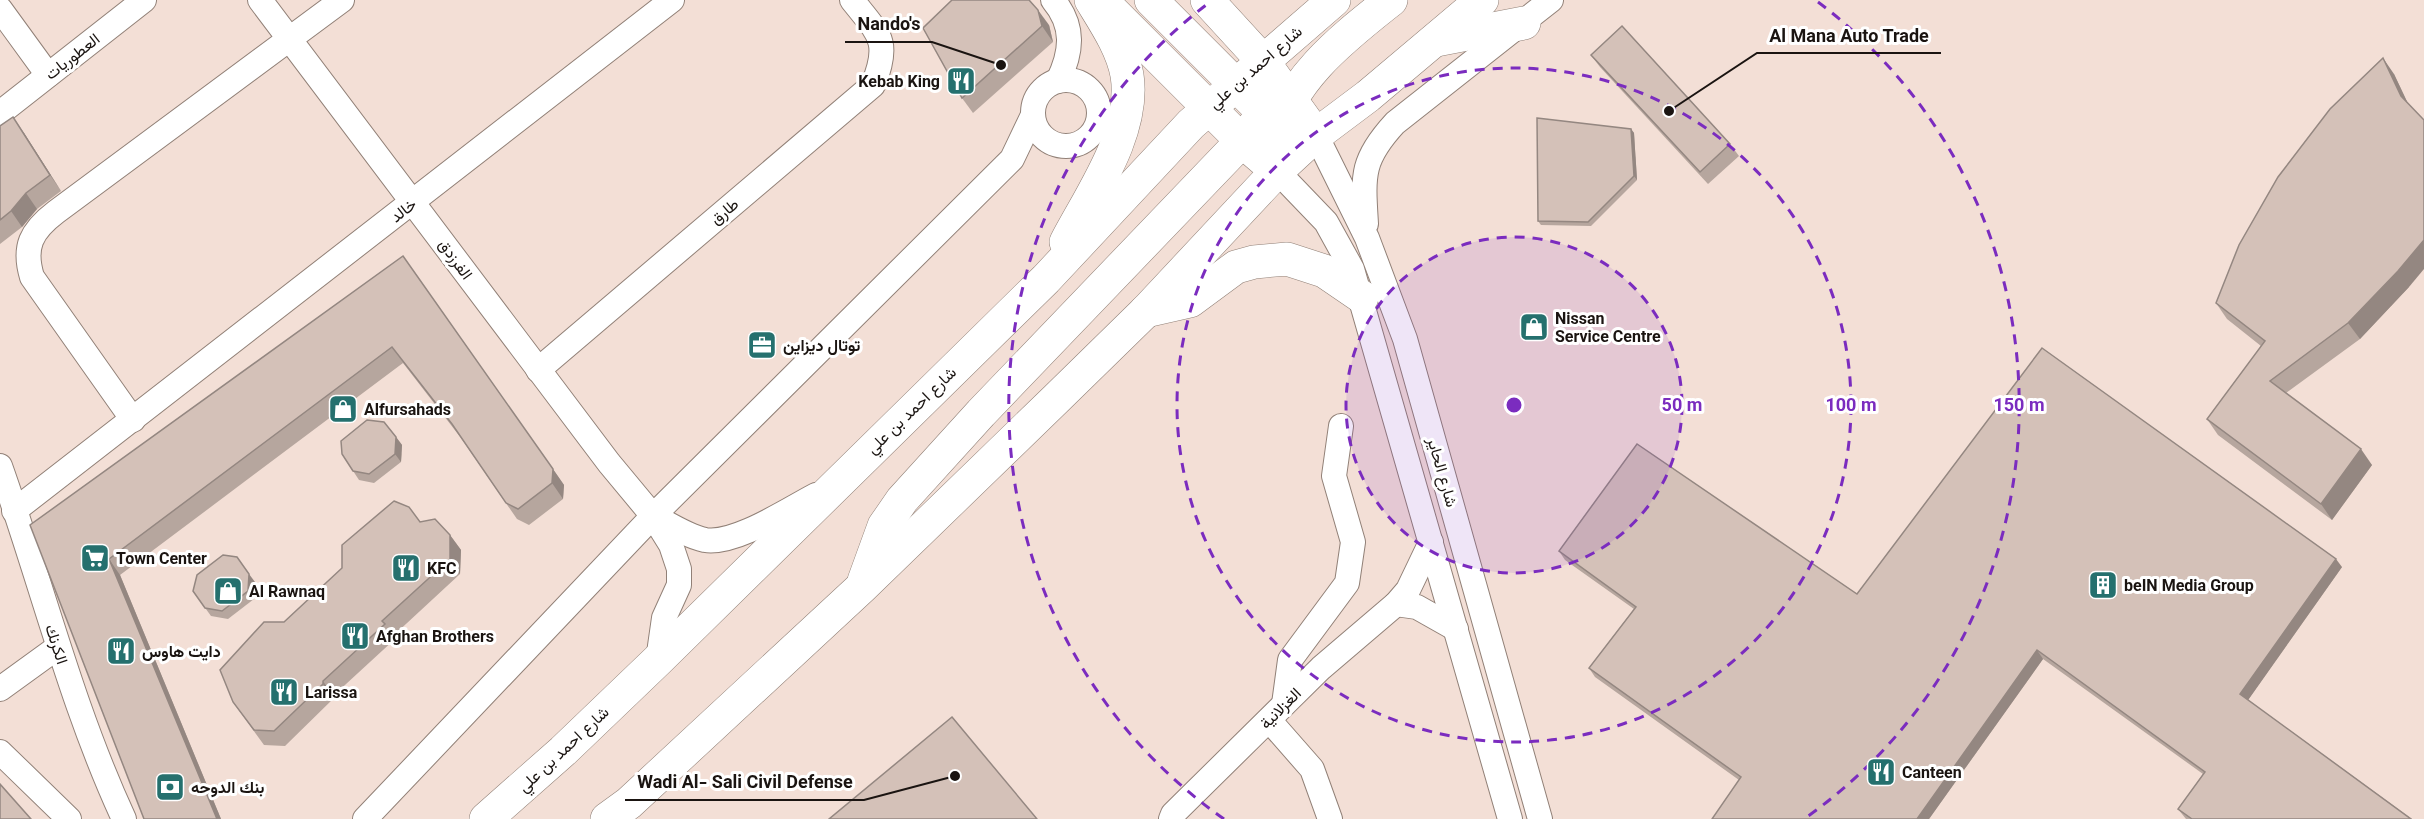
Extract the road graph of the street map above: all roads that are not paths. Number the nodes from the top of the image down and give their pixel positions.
1 (144, 0) edge
2 (260, 0) edge
3 (342, 0) edge
4 (672, 0) edge
5 (852, 0) edge
6 (1053, 0) edge
7 (1091, 0) edge
8 (1101, 0) edge
9 (1151, 0) edge
10 (1207, 0) edge
11 (1334, 0) edge
12 (1391, 0) edge
13 (1482, 0) edge
14 (1551, 0) edge
15 (0, 9) edge
16 (1524, 23) junction
17 (291, 38) junction
18 (1435, 40) junction
19 (1262, 60) junction
20 (48, 75) junction
21 (1058, 81) junction
22 (1235, 84) junction
23 (1209, 108) junction
24 (0, 113) edge
25 (1278, 113) junction
26 (1033, 115) junction
27 (1316, 135) junction
28 (1242, 141) junction
29 (1050, 143) junction
30 (1012, 159) junction
31 (1277, 171) junction
32 (414, 202) junction
33 (1367, 238) junction
34 (1046, 279) junction
35 (1362, 297) junction
36 (1146, 311) junction
37 (538, 370) junction
38 (133, 420) junction
39 (1341, 426) dead end
40 (0, 469) edge
41 (829, 489) junction
42 (14, 511) junction
43 (653, 516) junction
44 (1431, 542) junction
45 (862, 587) junction
46 (1396, 604) junction
47 (1456, 629) junction
48 (58, 647) junction
49 (658, 660) junction
50 (0, 689) edge
51 (1276, 712) junction
52 (0, 752) edge
53 (621, 814) edge
54 (69, 819) edge
55 (124, 819) edge
56 (365, 819) edge
57 (486, 819) edge
58 (1171, 819) edge
59 (1330, 819) edge
60 (1510, 819) edge
61 (1540, 819) edge

1 - 20 street, العطوريات
2 - 17 street, الفرزدق
3 - 17 street
4 - 32 street, خالد
5 - 37 street, طارق
6 - 21 street
7 - 34 main road
8 - 23 main road
9 - 22 main road
10 - 19 main road
11 - 19 main road, شارع احمد بن علي
12 - 25 main road
13 - 18 main road
14 - 16 street
15 - 20 street
16 - 18 main road
16 - 33 street
17 - 32 street, الفرزدق
17 - 38 street
18 - 27 main road
19 - 22 main road, شارع احمد بن علي
19 - 25 main road
20 - 24 street, العطوريات
21 - 26 street
21 - 29 street
22 - 23 main road, شارع احمد بن علي
22 - 25 main road
23 - 28 main road
23 - 34 main road, شارع احمد بن علي
25 - 27 main road
25 - 28 main road
25 - 31 main road
26 - 29 street
26 - 30 street
27 - 31 main road
27 - 33 street, شارع الحاير
28 - 31 main road
28 - 45 main road
29 - 30 street
30 - 43 street
31 - 35 street, شارع الحاير
31 - 36 main road
32 - 37 street, الفرزدق
32 - 38 street, خالد
33 - 61 street, شارع الحاير
34 - 41 main road, شارع احمد بن علي
35 - 36 main road
35 - 44 street, شارع الحاير
36 - 45 main road
37 - 43 street, الفرزدق
38 - 42 street, خالد
39 - 51 street
40 - 42 street, الكرنك
41 - 43 street, الفرزدق
41 - 49 main road, شارع احمد بن علي
42 - 48 street, الكرنك
43 - 49 street, الفرزدق
43 - 56 street
44 - 46 street, الغزلانية
44 - 47 street, شارع الحاير
45 - 53 main road
46 - 47 street
46 - 51 street, الغزلانية
47 - 60 street, شارع الحاير
48 - 50 street
48 - 55 street, الكرنك
49 - 57 main road, شارع احمد بن علي
51 - 58 street, الغزلانية
51 - 59 street
52 - 54 street

